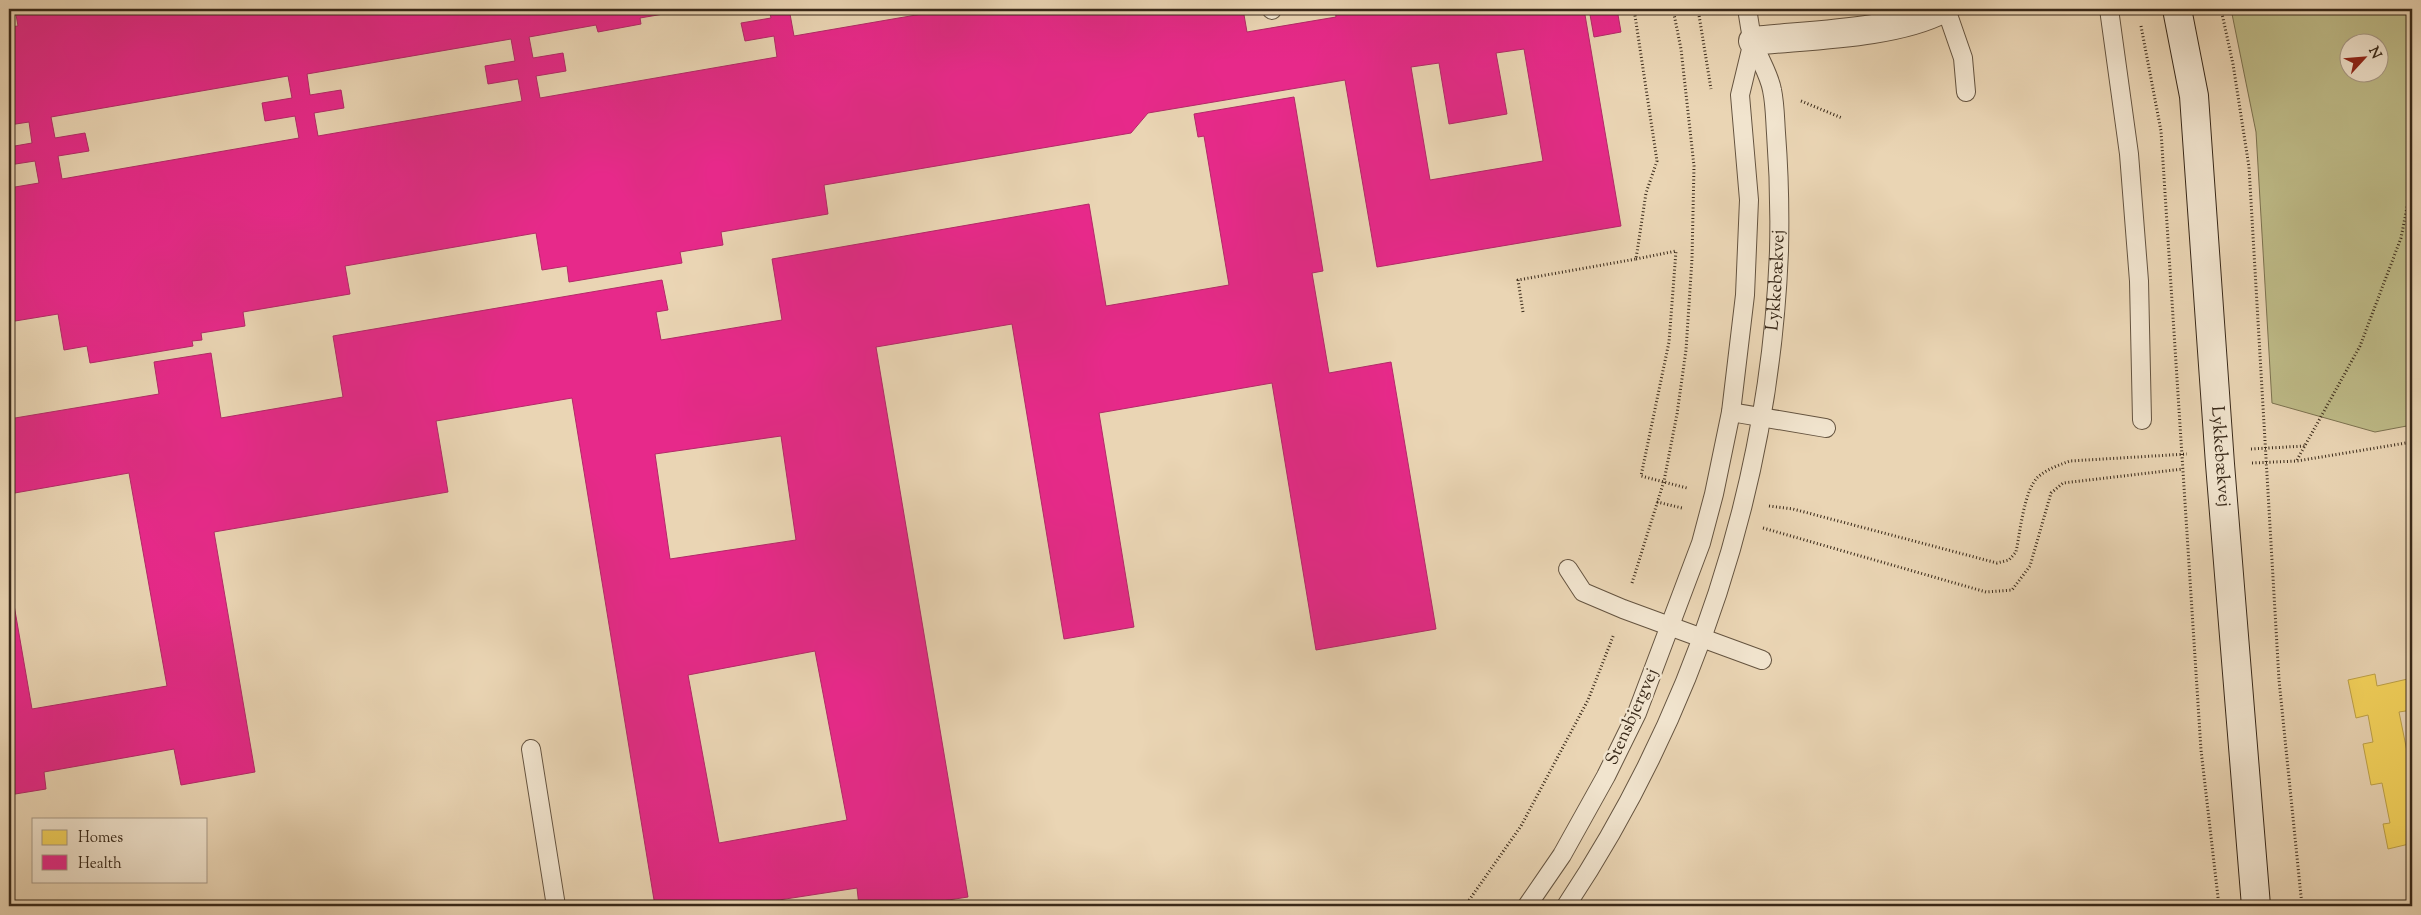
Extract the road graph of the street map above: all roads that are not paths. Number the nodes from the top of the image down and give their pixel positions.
1 (1747, 9) edge
2 (1944, 9) edge
3 (2110, 9) edge
4 (2177, 9) edge
5 (1753, 41) junction
6 (1966, 92) dead end
7 (1731, 412) junction
8 (1762, 417) junction
9 (2142, 420) dead end
10 (1826, 428) dead end
11 (1708, 513) joint
12 (1738, 521) joint
13 (1568, 569) dead end
14 (1671, 626) junction
15 (1702, 638) junction
16 (1762, 660) dead end
17 (531, 749) dead end
18 (556, 906) edge
19 (1528, 906) edge
20 (1566, 906) edge
21 (2256, 906) edge

1 - 5 lane, Lykkebækvej
2 - 5 street
2 - 6 lane
3 - 9 lane
4 - 21 street, Lykkebækvej
5 - 7 lane, Lykkebækvej
5 - 8 lane, Lykkebækvej
7 - 8 lane
7 - 11 lane, Lykkebækvej
8 - 10 lane
8 - 12 lane, Lykkebækvej
11 - 14 lane, Stensbjergvej
12 - 15 lane, Stensbjergvej
13 - 14 lane
14 - 15 lane
14 - 19 lane, Stensbjergvej
15 - 16 lane
15 - 20 lane, Stensbjergvej
17 - 18 lane

